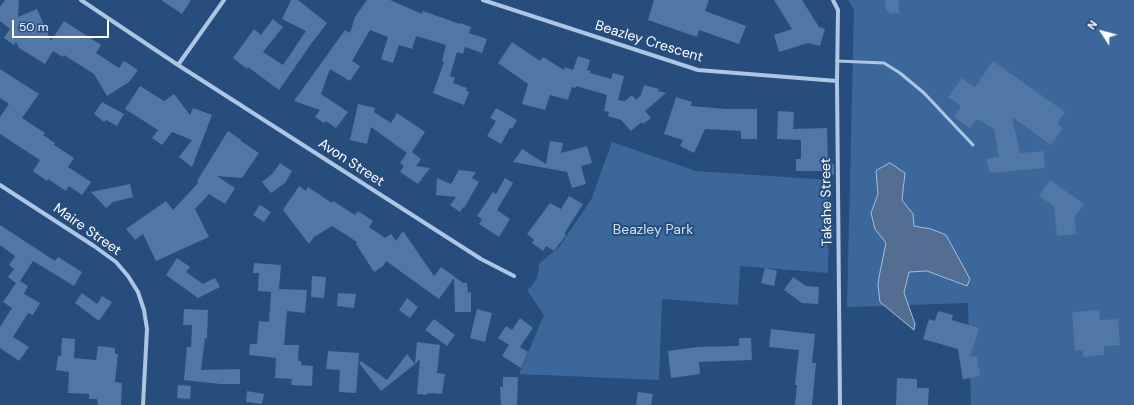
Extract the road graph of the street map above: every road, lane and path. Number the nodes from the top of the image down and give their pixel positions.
1 (81, 0) edge
2 (224, 0) edge
3 (483, 0) edge
4 (833, 0) edge
5 (837, 61) junction
6 (178, 65) junction
7 (837, 82) junction
8 (973, 145) dead end
9 (0, 185) edge
10 (514, 276) dead end
11 (143, 405) edge
12 (840, 405) edge

1 - 6 street
2 - 6 street
3 - 7 street, Beazley Crescent
4 - 5 street, Takahe Street
5 - 7 street, Takahe Street
5 - 8 lane
6 - 10 street, Avon Street
7 - 12 street, Takahe Street
9 - 11 street, Maire Street

